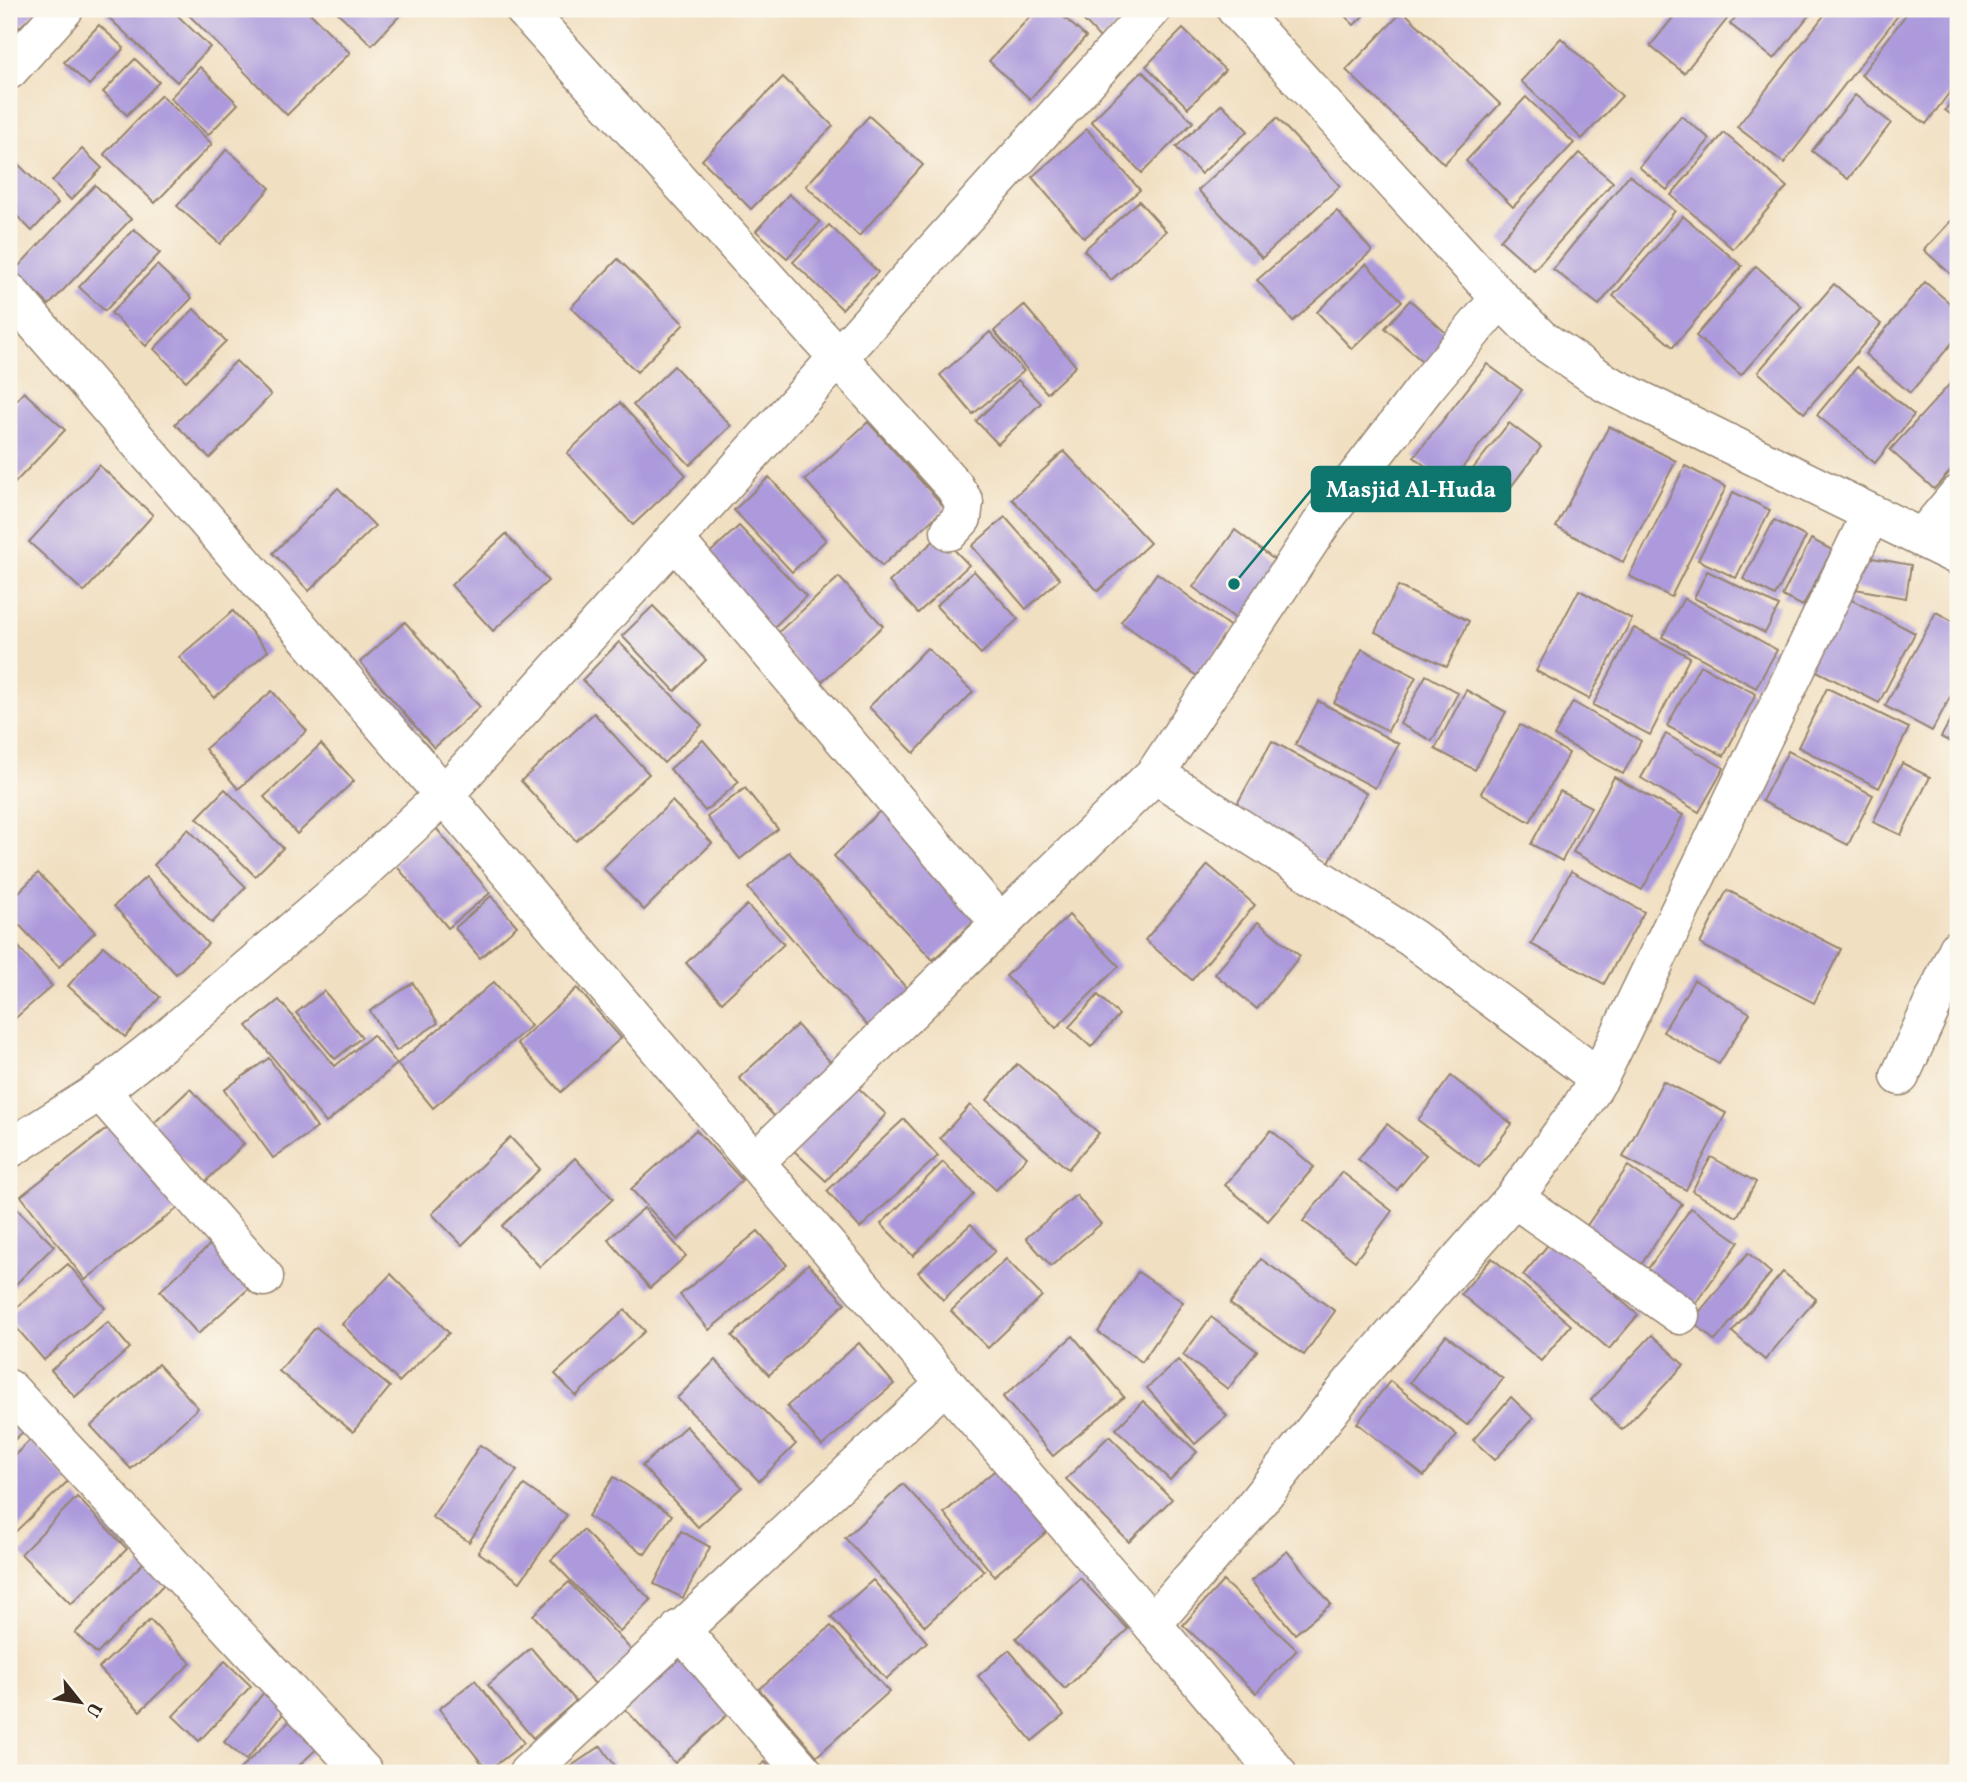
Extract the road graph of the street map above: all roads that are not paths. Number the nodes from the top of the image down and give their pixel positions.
1 (64, 9) edge
2 (524, 9) edge
3 (1152, 9) edge
4 (1236, 9) edge
5 (9, 70) edge
6 (9, 292) edge
7 (1500, 298) junction
8 (839, 356) junction
9 (1958, 495) edge
10 (1871, 514) junction
11 (950, 531) dead end
12 (1922, 538) junction
13 (674, 539) junction
14 (1958, 556) edge
15 (1155, 774) junction
16 (444, 795) junction
17 (1001, 924) junction
18 (1958, 949) edge
19 (1900, 1076) dead end
20 (1599, 1078) junction
21 (100, 1091) junction
22 (9, 1149) edge
23 (755, 1162) junction
24 (1514, 1198) junction
25 (264, 1277) dead end
26 (1680, 1315) dead end
27 (945, 1384) junction
28 (9, 1389) edge
29 (1152, 1624) junction
30 (680, 1629) junction
31 (364, 1773) edge
32 (528, 1773) edge
33 (804, 1773) edge
34 (1277, 1773) edge

1 - 5 street
2 - 8 street
3 - 8 street
4 - 7 street
6 - 16 street
7 - 10 street
7 - 15 street
8 - 11 street
8 - 13 street
9 - 12 street
10 - 12 street
10 - 20 street
12 - 14 street
13 - 16 street
13 - 17 street
15 - 17 street
15 - 20 street
16 - 21 street
16 - 23 street
17 - 23 street
18 - 19 street
20 - 24 street
21 - 22 street
21 - 25 street
23 - 27 street
24 - 26 street
24 - 29 street
27 - 29 street
27 - 30 street
28 - 31 street
29 - 34 street
30 - 32 street
30 - 33 street

